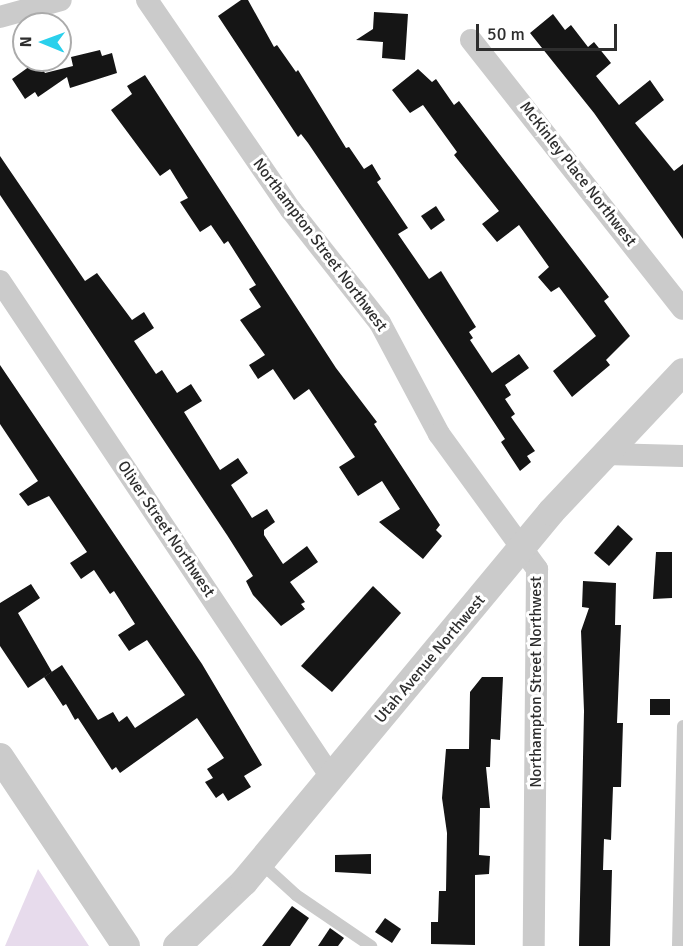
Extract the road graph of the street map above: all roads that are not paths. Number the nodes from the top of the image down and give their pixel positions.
1 (61, 0) edge
2 (153, 2) edge
3 (0, 17) edge
4 (471, 40) dead end
5 (0, 281) edge
6 (683, 309) edge
7 (683, 372) edge
8 (605, 454) junction
9 (683, 456) edge
10 (521, 548) junction
11 (683, 726) edge
12 (0, 757) edge
13 (331, 777) junction
14 (261, 863) junction
15 (126, 946) edge
16 (177, 946) edge
17 (371, 946) edge
18 (534, 946) edge
19 (678, 946) edge

1 - 3 street
2 - 10 street, Northampton Street Northwest
4 - 6 street, McKinley Place Northwest
5 - 13 street, Oliver Street Northwest
7 - 8 street, Utah Avenue Northwest
8 - 9 street
8 - 10 street, Utah Avenue Northwest
10 - 13 street, Utah Avenue Northwest
10 - 18 street, Northampton Street Northwest
11 - 19 lane
12 - 15 street
13 - 14 street, Utah Avenue Northwest
14 - 16 street, Utah Avenue Northwest
14 - 17 lane

